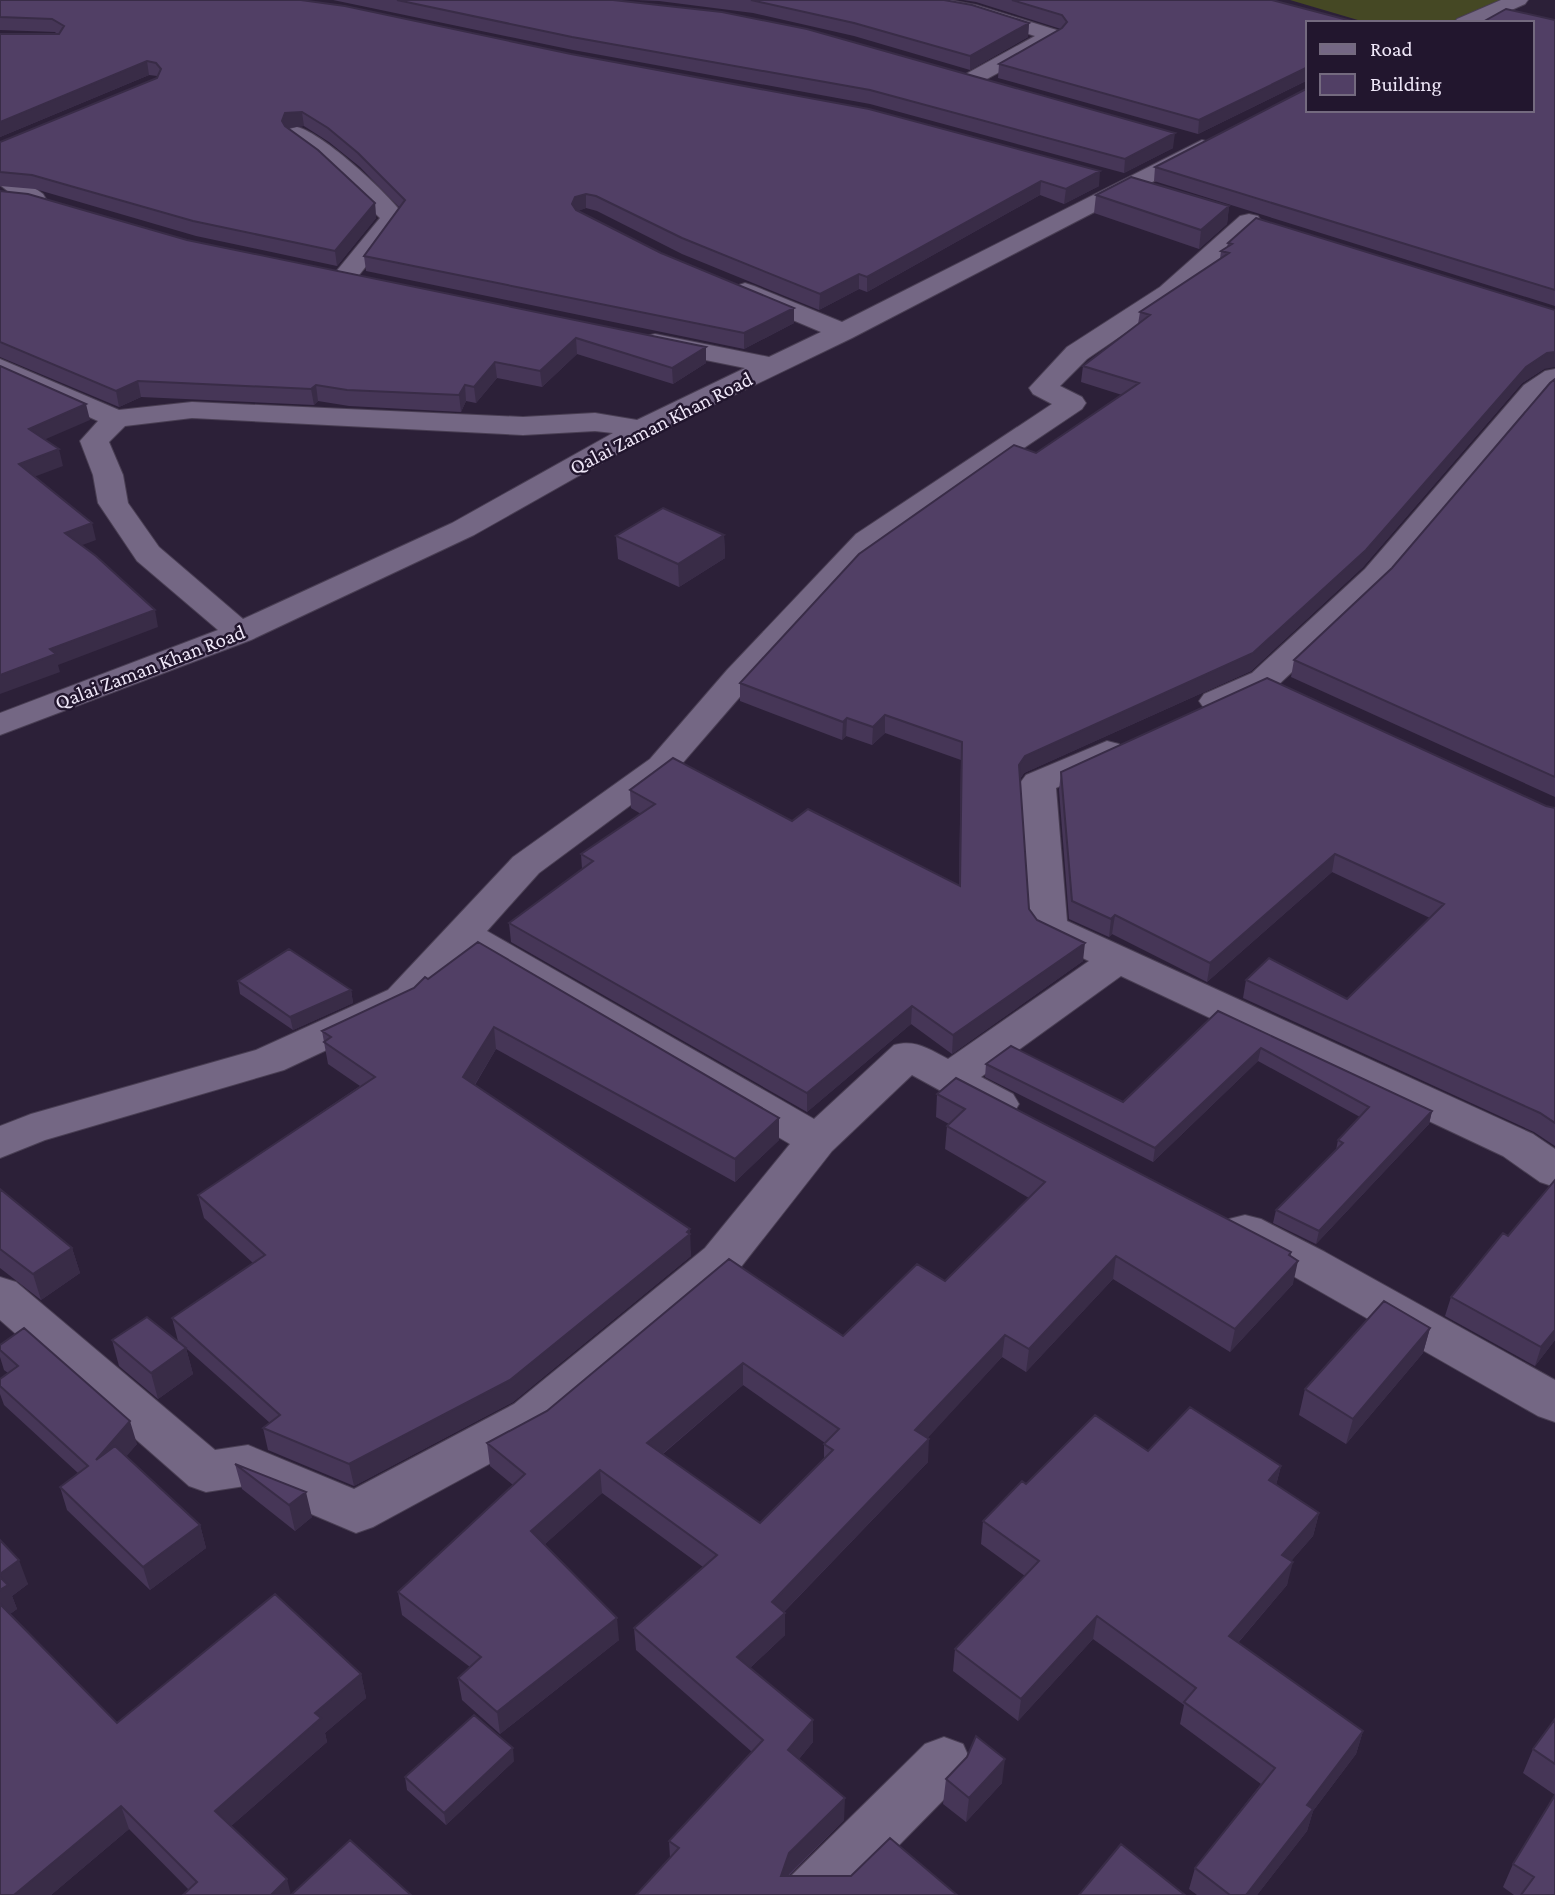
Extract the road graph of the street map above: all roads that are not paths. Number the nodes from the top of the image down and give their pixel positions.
1 (916, 0) edge
2 (1518, 0) edge
3 (1469, 21) edge
4 (948, 72) edge
5 (974, 79) junction
6 (999, 86) edge
7 (297, 134) edge
8 (1202, 140) edge
9 (0, 174) edge
10 (0, 196) edge
11 (34, 200) junction
12 (60, 207) edge
13 (1249, 221) edge
14 (318, 273) edge
15 (344, 279) junction
16 (721, 281) edge
17 (371, 284) edge
18 (843, 332) junction
19 (628, 337) edge
20 (774, 366) junction
21 (0, 367) edge
22 (1555, 377) edge
23 (116, 419) junction
24 (641, 429) junction
25 (240, 633) junction
26 (1189, 714) edge
27 (0, 724) edge
28 (1139, 737) edge
29 (462, 933) junction
30 (1119, 959) junction
31 (949, 1079) junction
32 (1036, 1124) edge
33 (817, 1140) junction
34 (0, 1143) edge
35 (1555, 1171) edge
36 (1210, 1213) edge
37 (0, 1294) edge
38 (1555, 1403) edge
39 (944, 1762) dead end
40 (811, 1895) edge

1 - 5 street
2 - 3 street
4 - 5 street
5 - 6 street
7 - 15 street
8 - 18 street, Qalai Zaman Khan Road
9 - 11 street
10 - 11 street
11 - 12 street
13 - 29 street
14 - 15 street
15 - 17 street
16 - 18 street
18 - 20 street, Qalai Zaman Khan Road
19 - 20 street
20 - 24 street, Qalai Zaman Khan Road
21 - 23 street
22 - 26 street
23 - 24 street
23 - 25 street
24 - 25 street, Qalai Zaman Khan Road
25 - 27 street, Qalai Zaman Khan Road
28 - 30 street
29 - 33 street
29 - 34 street
30 - 31 street
30 - 35 street
31 - 32 street
31 - 33 street
33 - 37 street
36 - 38 street
39 - 40 street

